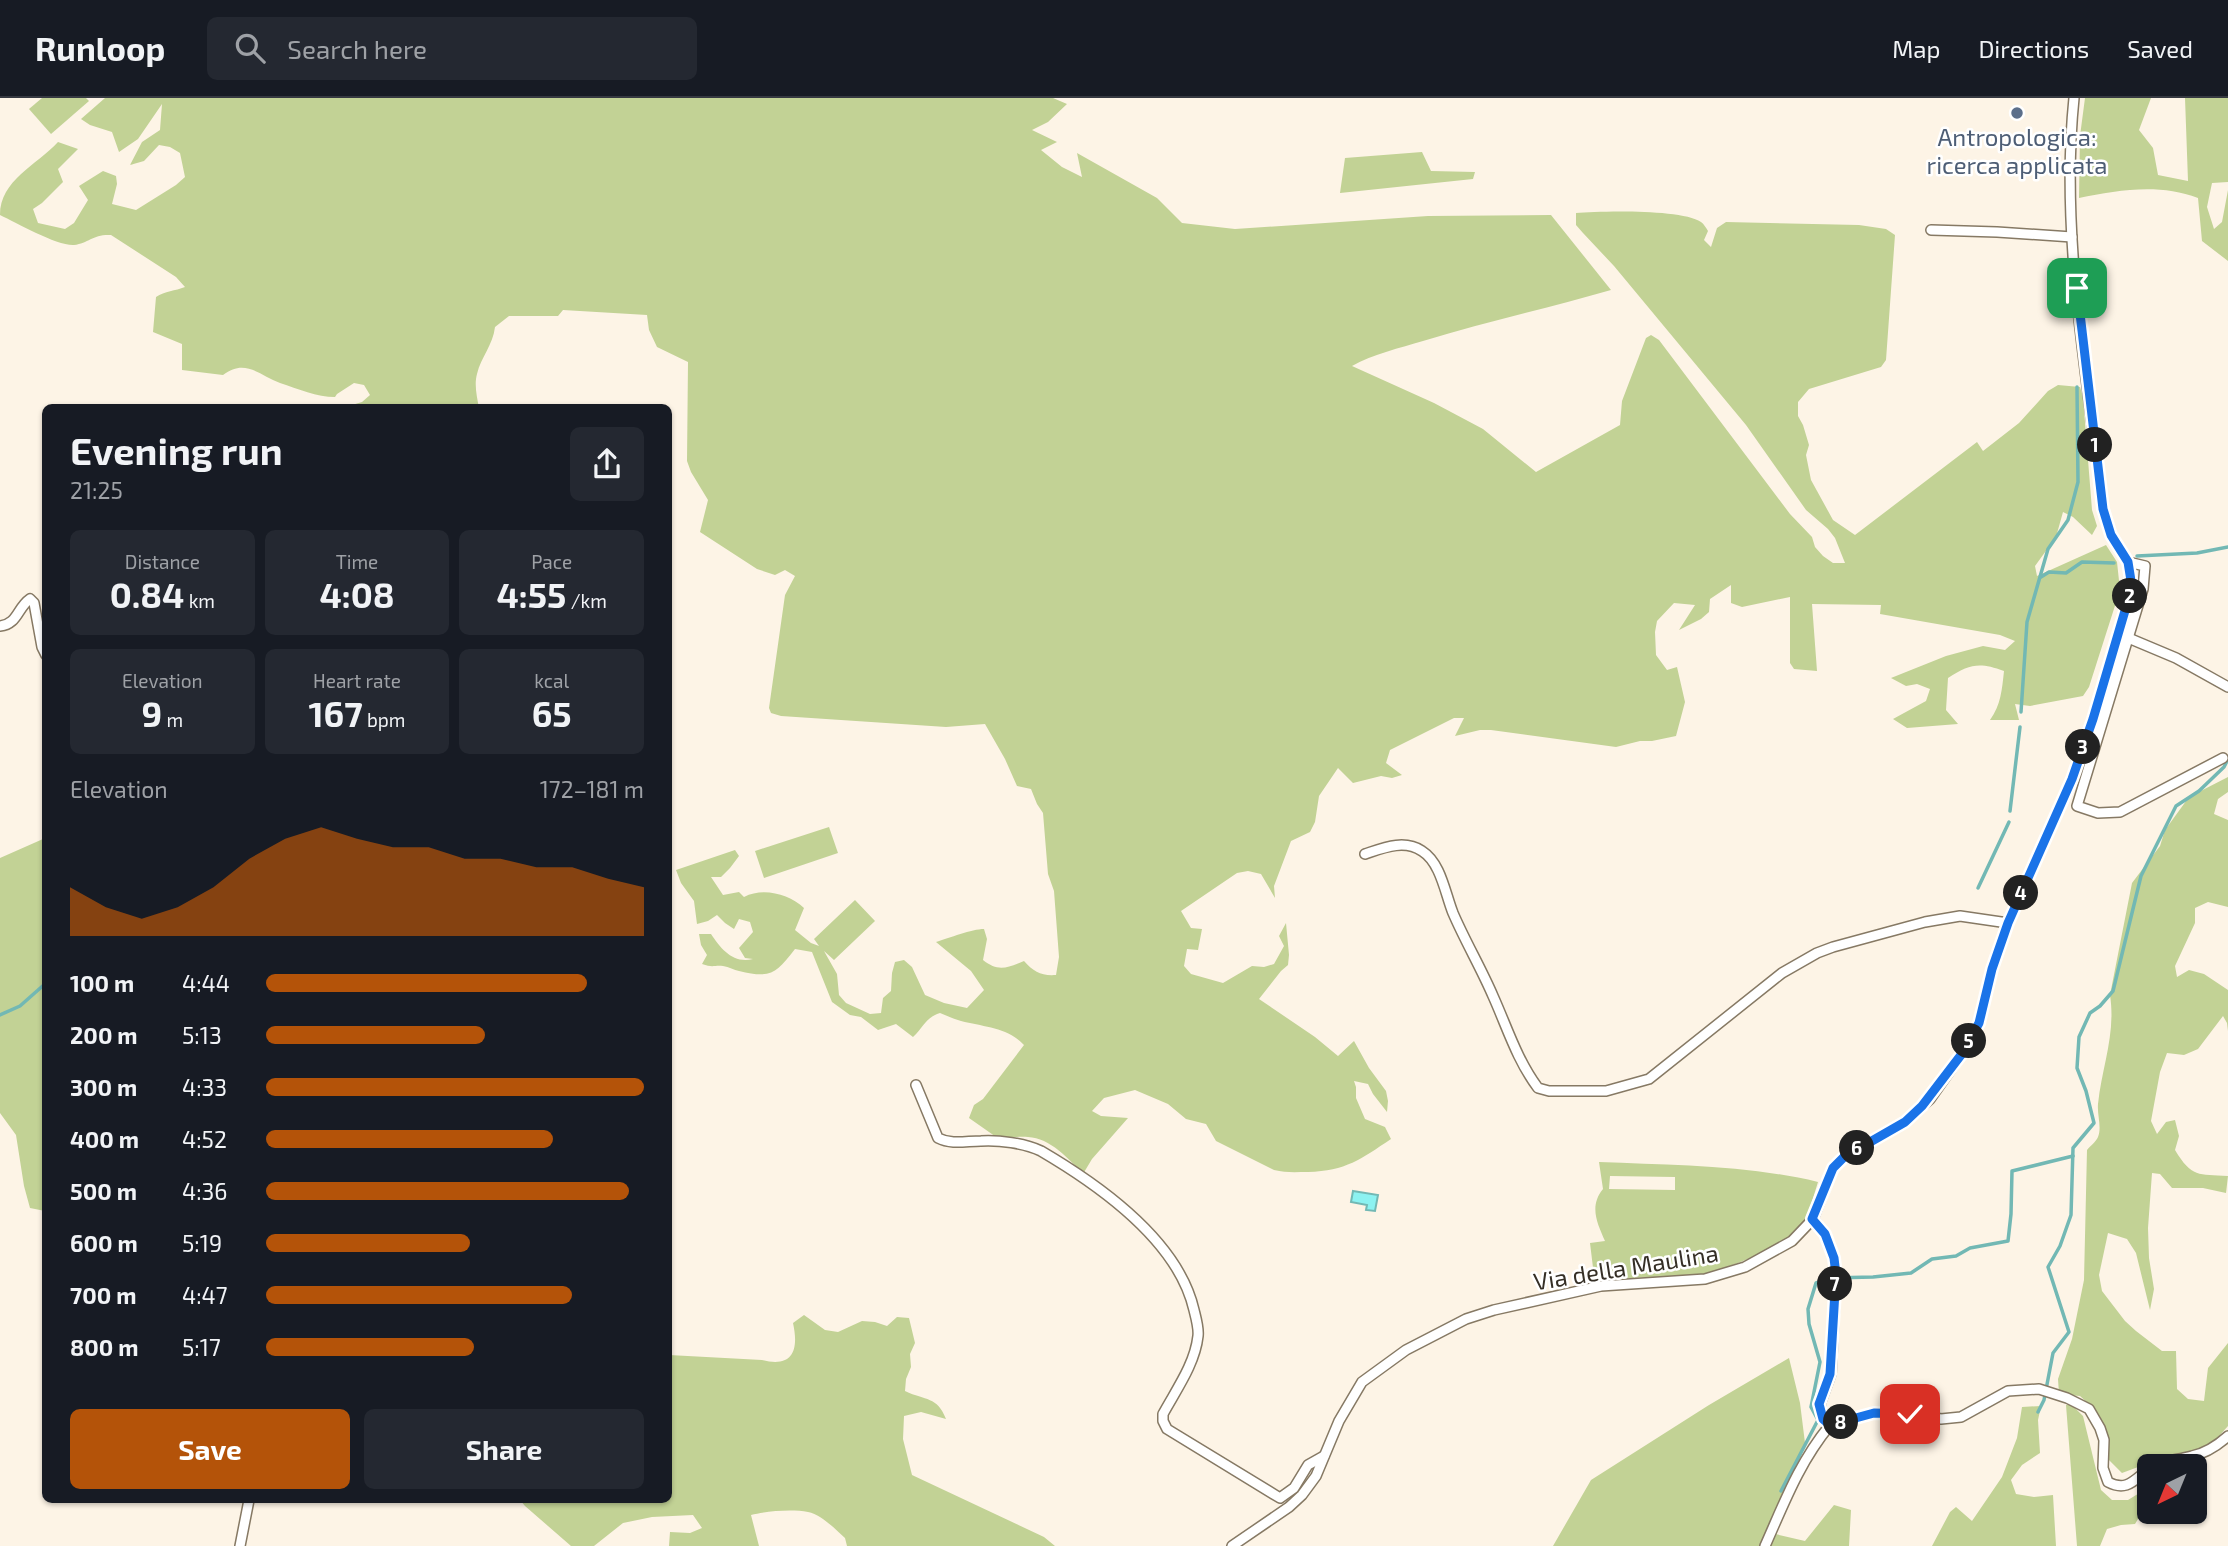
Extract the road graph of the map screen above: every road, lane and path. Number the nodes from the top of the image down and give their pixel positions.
1 (2074, 98) edge
2 (1931, 230) dead end
3 (2072, 237) junction
4 (2128, 562) junction
5 (0, 626) edge
6 (2119, 633) junction
7 (2130, 638) junction
8 (42, 647) edge
9 (2228, 687) edge
10 (2223, 758) dead end
11 (1365, 854) dead end
12 (2008, 923) junction
13 (916, 1085) dead end
14 (1812, 1219) junction
15 (1830, 1425) junction
16 (2228, 1436) edge
17 (2201, 1454) edge
18 (1325, 1456) junction
19 (2137, 1478) edge
20 (248, 1503) edge
21 (240, 1546) edge
22 (1232, 1546) edge
23 (1765, 1546) edge

1 - 3 street, Via della Maulina
2 - 3 street
3 - 4 street, Via della Maulina
4 - 6 street, Via della Maulina
4 - 7 street
5 - 8 street
6 - 7 street
6 - 12 street, Via della Maulina
7 - 9 street
7 - 10 street
11 - 12 street
12 - 14 street, Via della Maulina
13 - 18 street
14 - 15 street
14 - 18 street, Via della Maulina
15 - 19 street
15 - 23 street
16 - 17 street
18 - 22 street, Via della Maulina
20 - 21 street

